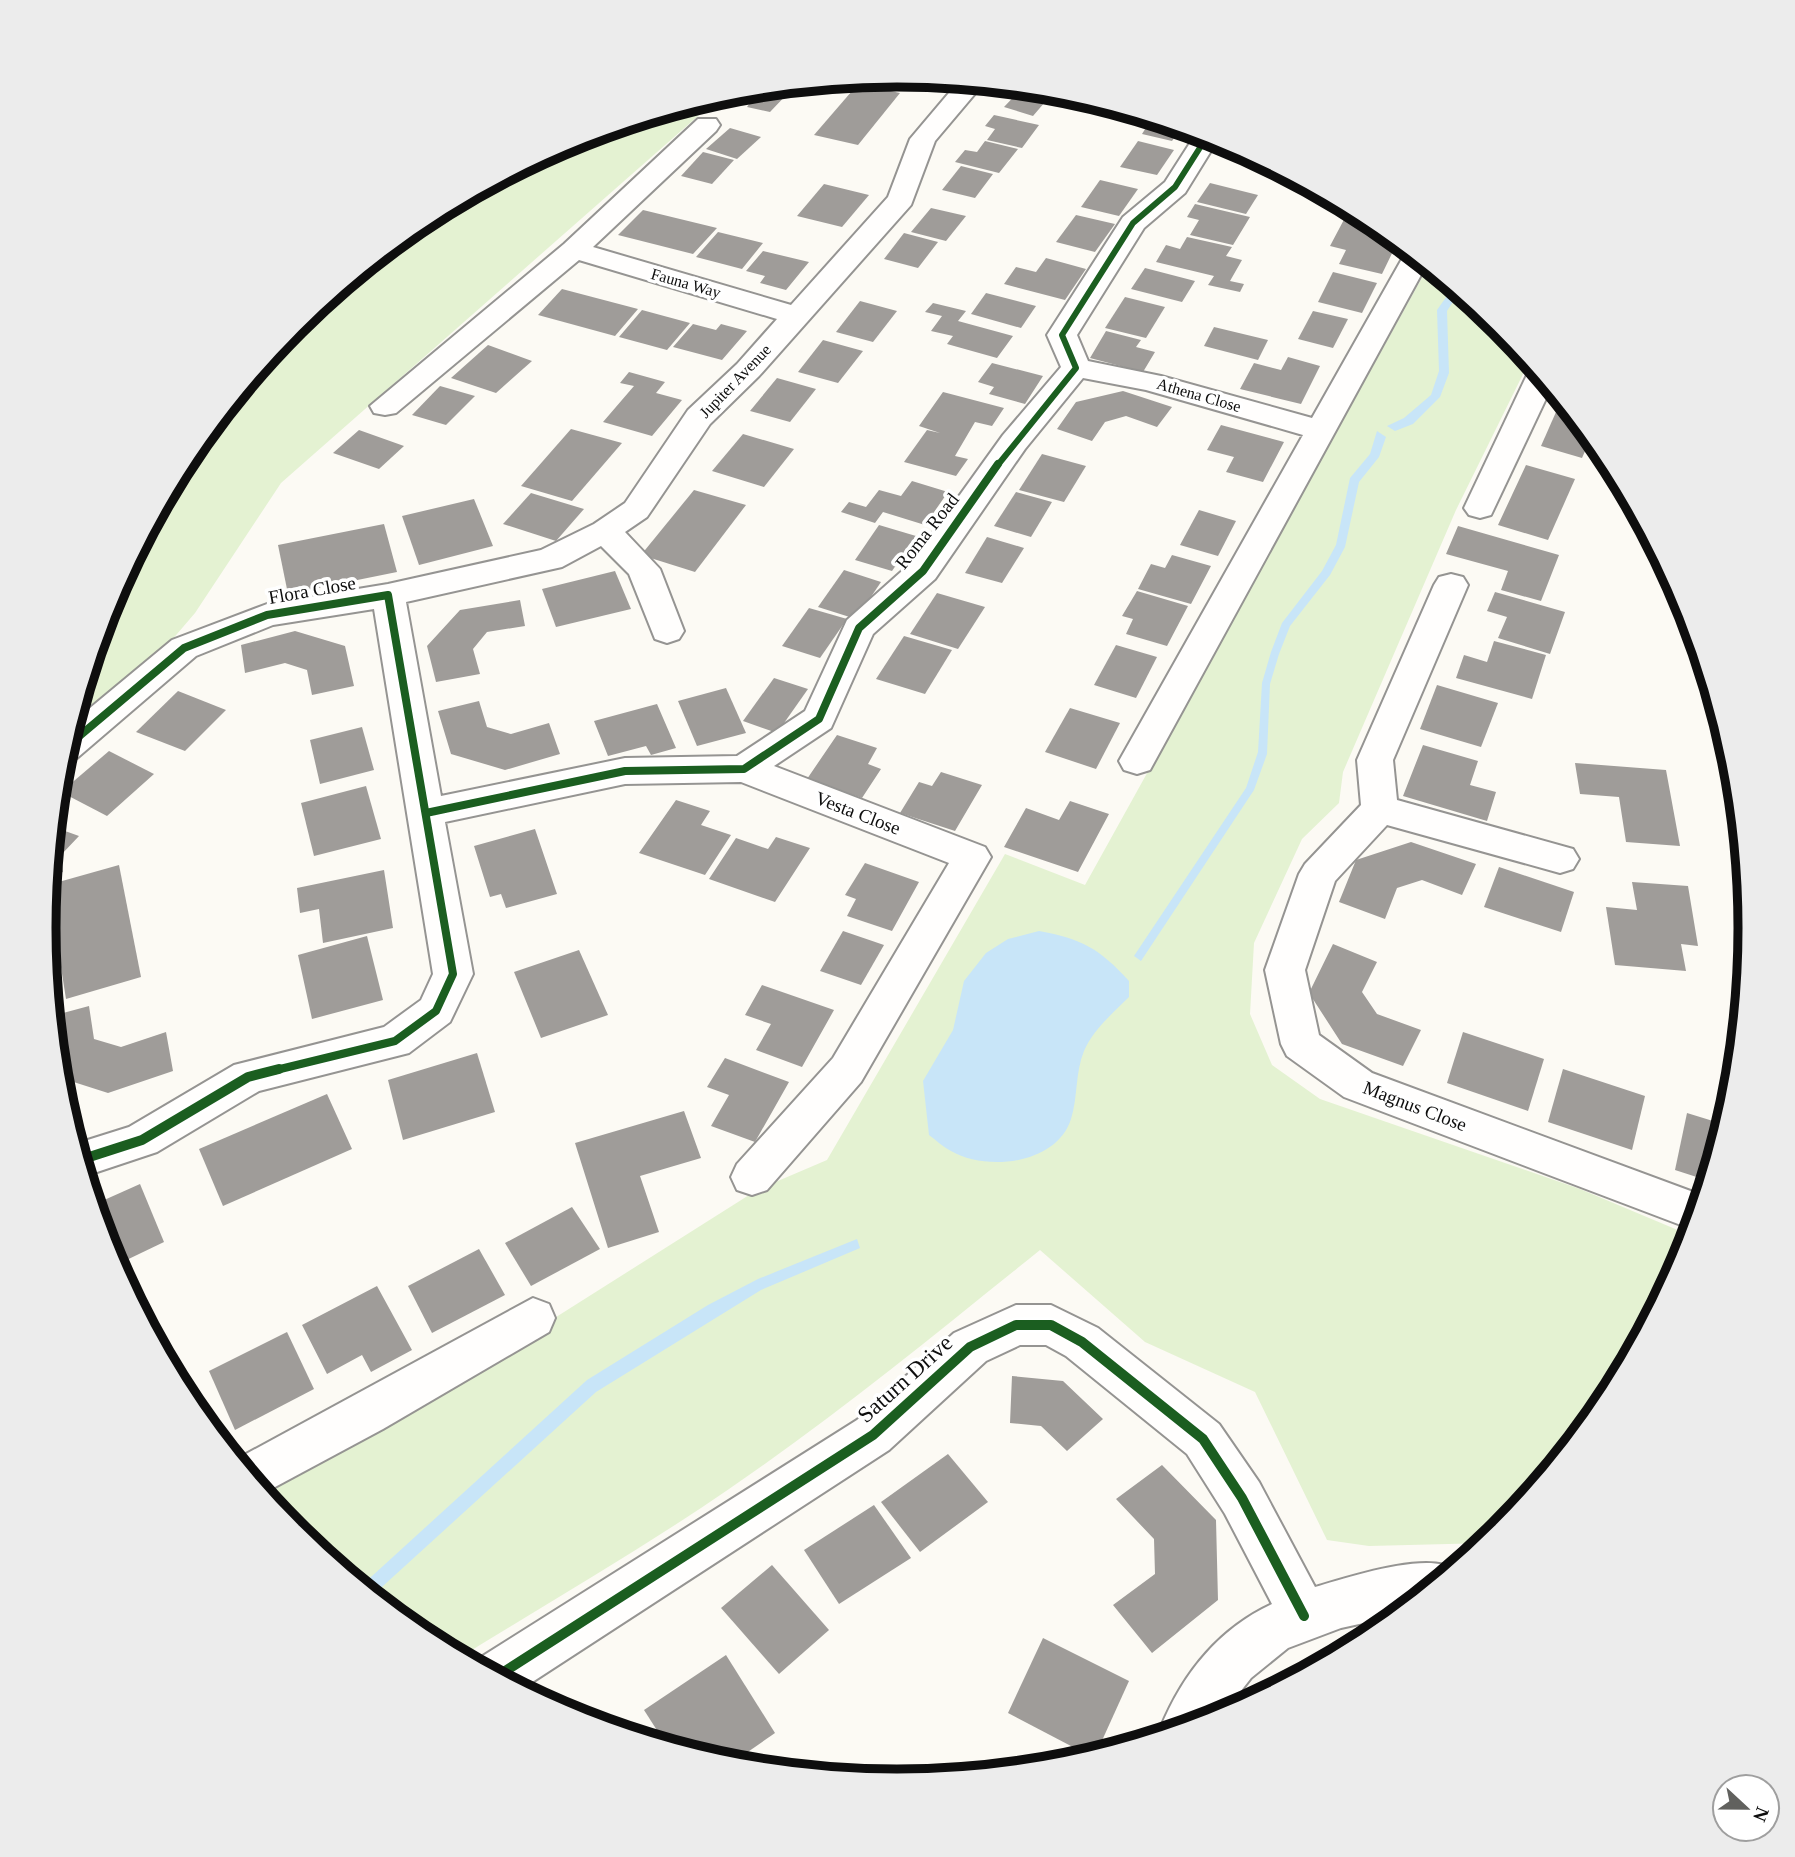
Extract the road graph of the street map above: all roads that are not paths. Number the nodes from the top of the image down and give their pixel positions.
1 (965, 90) edge
2 (707, 125) dead end
3 (1202, 144) edge
4 (574, 250) junction
5 (1413, 263) edge
6 (797, 316) junction
7 (1076, 368) junction
8 (1538, 384) edge
9 (385, 406) dead end
10 (1321, 430) junction
11 (1480, 508) dead end
12 (605, 531) junction
13 (1451, 584) dead end
14 (388, 595) junction
15 (667, 631) dead end
16 (78, 738) edge
17 (1137, 761) dead end
18 (744, 769) junction
19 (1380, 809) junction
20 (426, 813) junction
21 (1560, 859) dead end
22 (88, 1157) edge
23 (752, 1177) dead end
24 (1690, 1210) edge
25 (533, 1318) dead end
26 (257, 1473) edge
27 (1420, 1588) edge
28 (1304, 1616) junction
29 (504, 1672) edge
30 (1192, 1716) edge

1 - 6 street, Jupiter Avenue
2 - 4 street
3 - 7 street
4 - 6 street, Fauna Way
4 - 9 street
5 - 10 street
6 - 12 street, Jupiter Avenue
7 - 10 street, Athena Close
7 - 18 street, Roma Road
8 - 11 street
10 - 17 street
12 - 14 street, Jupiter Avenue
12 - 15 street
13 - 19 street
14 - 16 street, Flora Close
14 - 20 street
18 - 20 street
18 - 23 street, Vesta Close
19 - 21 street
19 - 24 street, Magnus Close
20 - 22 street
25 - 26 street
27 - 28 street
28 - 29 street, Saturn Drive
28 - 30 street

